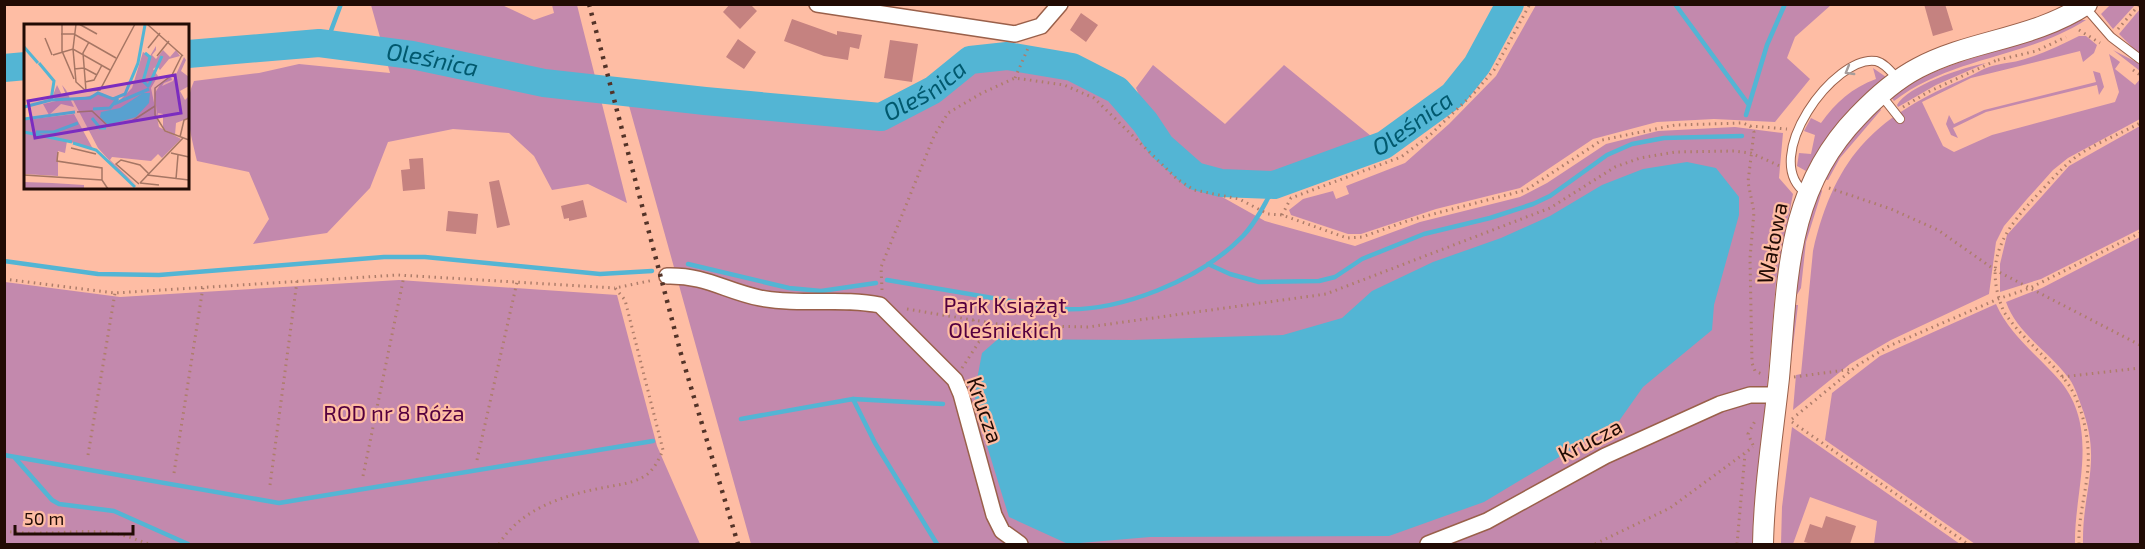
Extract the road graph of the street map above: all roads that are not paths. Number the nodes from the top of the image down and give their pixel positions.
1 (817, 4) edge
2 (1060, 4) edge
3 (2086, 5) edge
4 (837, 7) edge
5 (2140, 59) edge
6 (1899, 80) junction
7 (1881, 94) junction
8 (1897, 116) road end
9 (1821, 188) junction
10 (662, 278) road end
11 (1774, 383) junction
12 (1020, 544) edge
13 (1428, 544) edge
14 (1764, 544) edge

1 - 4 street
2 - 4 street
3 - 5 lane
3 - 6 street, Wałowa
6 - 7 street, Wałowa
6 -> 9 lane
7 - 8 lane
7 - 9 street, Wałowa
9 - 11 street, Wałowa
10 - 12 street, Krucza
11 - 13 street, Krucza
11 - 14 street, Wałowa

